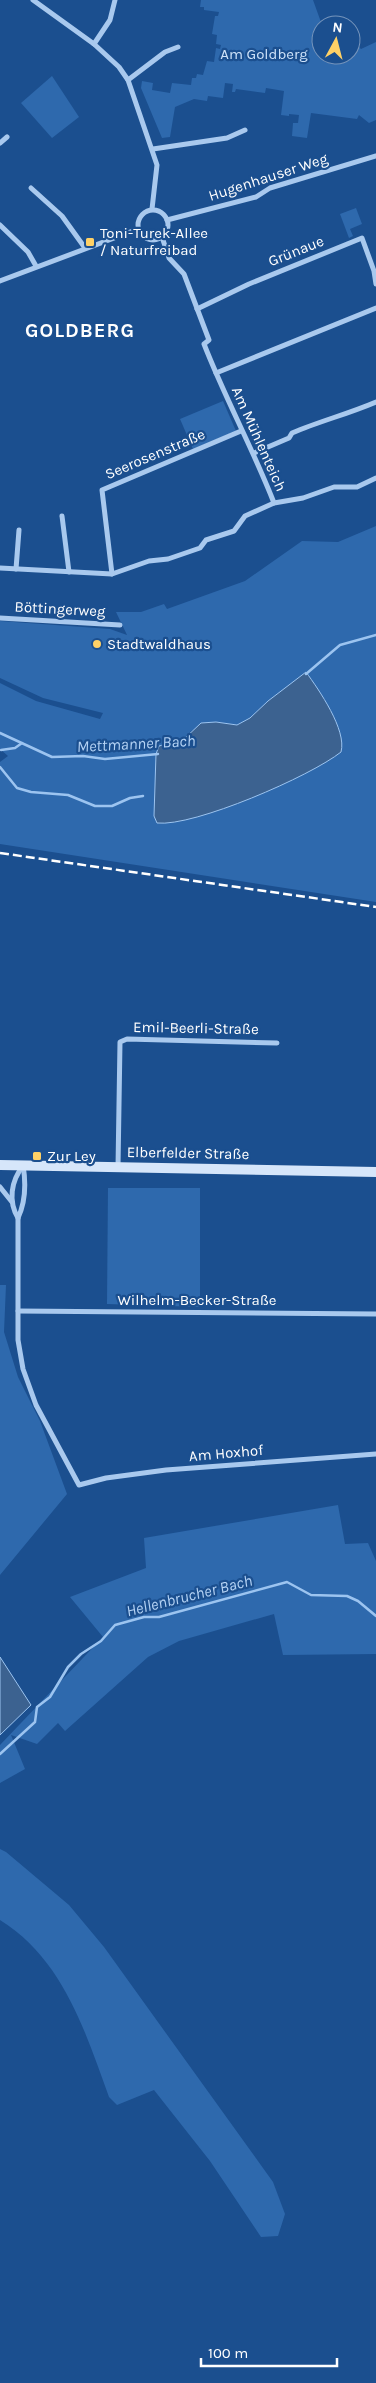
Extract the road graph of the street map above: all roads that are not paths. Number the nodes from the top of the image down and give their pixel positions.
1 (33, 0) edge
2 (115, 0) edge
3 (94, 44) junction
4 (178, 47) dead end
5 (128, 80) junction
6 (245, 130) dead end
7 (7, 137) dead end
8 (0, 143) edge
9 (153, 149) junction
10 (376, 156) edge
11 (32, 188) dead end
12 (152, 210) junction
13 (167, 220) junction
14 (0, 225) edge
15 (138, 229) junction
16 (162, 237) junction
17 (85, 248) junction
18 (36, 266) junction
19 (0, 281) edge
20 (376, 284) edge
21 (376, 308) edge
22 (197, 309) junction
23 (216, 373) junction
24 (376, 402) edge
25 (240, 431) junction
26 (254, 453) junction
27 (376, 478) edge
28 (274, 503) junction
29 (62, 516) dead end
30 (19, 530) dead end
31 (0, 568) edge
32 (16, 569) junction
33 (69, 572) junction
34 (112, 574) junction
35 (0, 618) edge
36 (120, 625) dead end
37 (277, 1043) dead end
38 (0, 1164) edge
39 (23, 1165) junction
40 (118, 1167) junction
41 (376, 1172) edge
42 (0, 1187) edge
43 (12, 1203) junction
44 (18, 1218) junction
45 (18, 1311) junction
46 (376, 1314) edge
47 (376, 1454) edge

1 - 3 street
2 - 3 street
3 - 5 street
4 - 5 street
5 - 9 street
6 - 9 street
7 - 8 street
9 - 12 street
10 - 13 street, Hugenhauser Weg
11 - 17 street
12 - 13 street
12 - 15 street
13 - 16 street
14 - 18 street
15 - 16 street
15 - 17 street
16 - 22 street, Am Mühlenteich
17 - 18 street
18 - 19 street
20 - 22 street, Grünaue
21 - 23 street
22 - 23 street, Am Mühlenteich
23 - 25 street, Am Mühlenteich
24 - 26 street
25 - 26 street, Am Mühlenteich
25 - 34 street, Seerosenstraße
26 - 28 street, Am Mühlenteich
27 - 28 street
28 - 34 street, Am Mühlenteich
29 - 33 street
30 - 32 street
31 - 32 street, Am Mühlenteich
32 - 33 street, Am Mühlenteich
33 - 34 street, Am Mühlenteich
35 - 36 street, Böttingerweg
37 - 40 street, Emil-Beerli-Straße
38 - 39 main road, Elberfelder Straße
39 - 40 main road, Elberfelder Straße
39 - 43 street
39 - 44 street
40 - 41 main road, Elberfelder Straße
42 - 43 street
43 - 44 street
44 - 45 street
45 - 46 street, Wilhelm-Becker-Straße
45 - 47 street, Am Hoxhof

